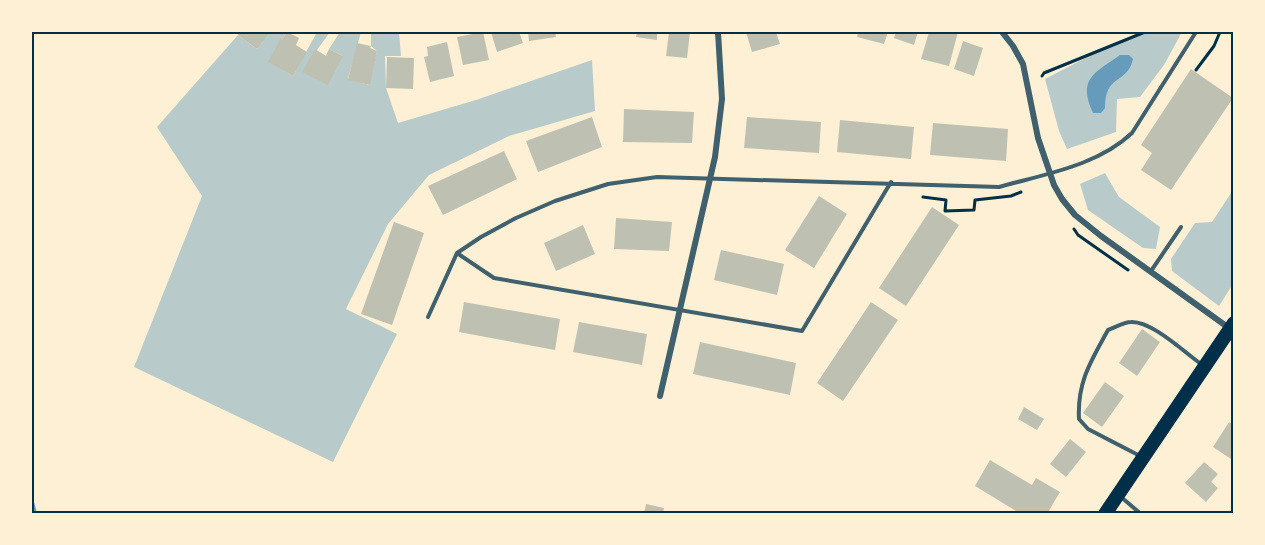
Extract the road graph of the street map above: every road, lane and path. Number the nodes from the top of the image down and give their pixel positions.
1 (718, 32) edge
2 (1002, 32) edge
3 (1145, 32) edge
4 (1196, 32) edge
5 (1220, 32) edge
6 (1196, 70) dead end
7 (1042, 76) dead end
8 (1050, 173) junction
9 (711, 179) junction
10 (891, 182) junction
11 (1030, 189) dead end
12 (922, 197) dead end
13 (1071, 225) dead end
14 (1181, 227) dead end
15 (457, 253) junction
16 (1151, 271) junction
17 (1137, 276) dead end
18 (680, 309) junction
19 (428, 317) dead end
20 (1232, 326) edge
21 (1204, 367) junction
22 (660, 396) dead end
23 (1143, 458) junction
24 (1118, 495) junction
25 (1105, 513) edge
26 (1141, 513) edge

1 - 9 street
2 - 8 street
3 - 7 path
4 - 8 lane
5 - 6 path
8 - 10 lane
8 - 16 street
9 - 10 lane
9 - 15 lane
9 - 18 street
10 - 18 lane
11 - 12 path
13 - 17 path
14 - 16 lane
15 - 18 lane
15 - 19 lane
16 - 20 street
18 - 22 street
20 - 21 highway
21 - 23 highway
21 - 23 lane
23 - 24 highway
24 - 25 highway
24 - 26 lane

